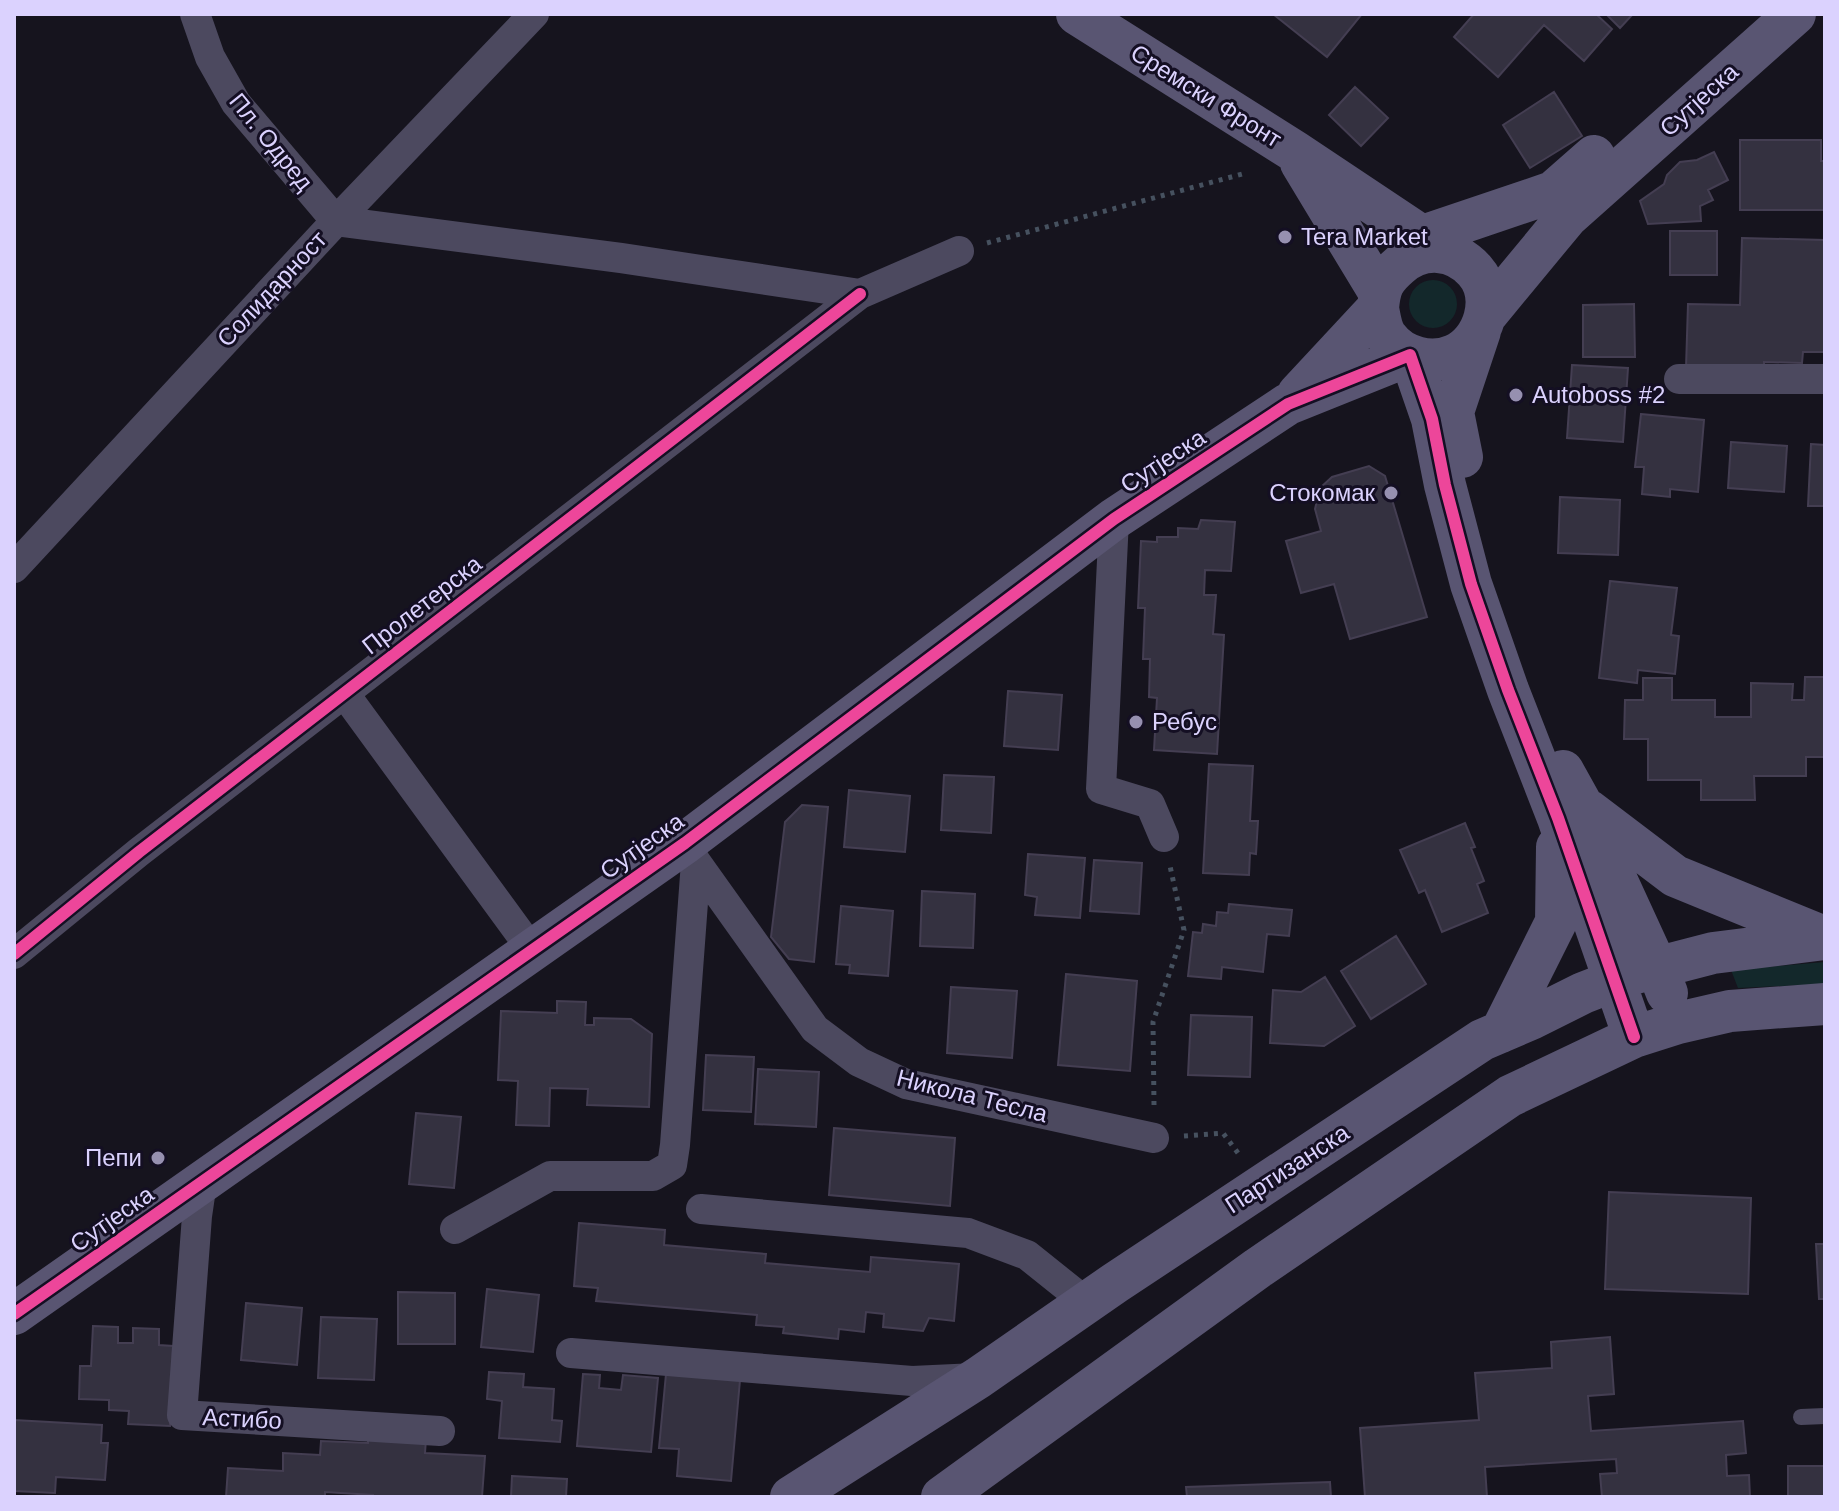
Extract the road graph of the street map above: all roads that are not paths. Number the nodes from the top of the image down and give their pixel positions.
1 (195, 14) edge
2 (534, 14) edge
3 (1077, 14) edge
4 (1758, 14) edge
5 (1795, 14) edge
6 (1294, 151) junction
7 (336, 221) junction
8 (1435, 244) junction
9 (959, 251) road end
10 (860, 294) junction
11 (1379, 300) junction
12 (1483, 323) junction
13 (1410, 355) junction
14 (1679, 379) dead end
15 (1825, 379) edge
16 (1288, 404) junction
17 (1114, 519) junction
18 (14, 568) edge
19 (344, 693) junction
20 (1571, 813) junction
21 (1164, 837) road end
22 (690, 853) junction
23 (1825, 938) edge
24 (532, 950) junction
25 (14, 954) edge
26 (1657, 968) junction
27 (1615, 981) junction
28 (1825, 1004) edge
29 (1678, 1023) junction
30 (1501, 1032) junction
31 (1634, 1037) junction
32 (1154, 1138) road end
33 (202, 1182) junction
34 (701, 1209) dead end
35 (455, 1229) dead end
36 (1087, 1303) junction
37 (14, 1314) edge
38 (571, 1353) dead end
39 (978, 1378) junction
40 (1825, 1416) edge
41 (1801, 1417) dead end
42 (440, 1431) dead end
43 (791, 1497) edge
44 (942, 1497) edge

1 - 7 street, Пл. Одред
2 - 7 street, Солидарност
3 - 6 street, Сремски Фронт
4 - 8 street, Сутјеска
5 - 12 street, Сутјеска
6 - 8 street, Сремски Фронт
6 - 11 street
7 - 10 street
7 - 18 street, Солидарност
8 - 11 street
8 - 12 street
9 - 10 street, Пролетерска
10 - 19 street, Пролетерска
11 - 13 street
11 - 16 street
12 - 13 street
12 - 20 street
13 - 16 street
13 - 20 street
14 - 15 street
16 - 17 street, Сутјеска
17 - 21 street
17 - 22 street, Сутјеска
19 - 24 street
19 - 25 street, Пролетерска
20 - 23 street
20 - 26 street
20 - 27 street
20 - 30 street
22 - 24 street, Сутјеска
22 - 32 street, Никола Тесла
22 - 35 street
23 - 26 street, Партизанска
24 - 33 street, Сутјеска
26 - 27 street, Партизанска
26 - 29 street
27 - 30 street, Партизанска
27 - 31 street
28 - 29 street
29 - 31 street
30 - 36 street, Партизанска
31 - 44 street
33 - 37 street, Сутјеска
33 - 42 street, Астибо
34 - 36 street
36 - 39 street, Партизанска
38 - 39 street
39 - 43 street, Партизанска
40 - 41 lane

